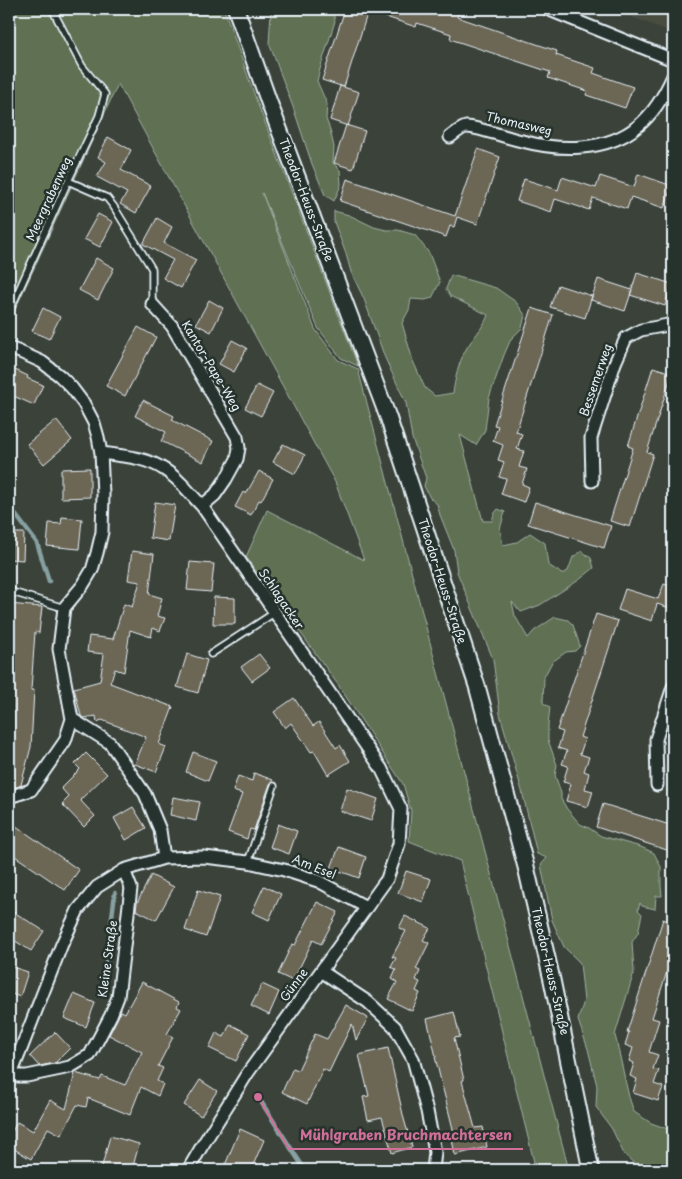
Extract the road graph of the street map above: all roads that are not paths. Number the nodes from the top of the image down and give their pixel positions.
1 (52, 9) edge
2 (236, 9) edge
3 (547, 9) edge
4 (673, 60) edge
5 (673, 76) edge
6 (450, 137) dead end
7 (68, 181) junction
8 (152, 304) joint
9 (9, 312) edge
10 (673, 324) edge
11 (9, 348) edge
12 (100, 453) junction
13 (592, 481) dead end
14 (202, 506) junction
15 (9, 591) edge
16 (64, 608) junction
17 (274, 614) junction
18 (212, 654) dead end
19 (673, 687) edge
20 (72, 719) junction
21 (657, 785) dead end
22 (274, 786) dead end
23 (9, 797) edge
24 (401, 809) joint
25 (164, 858) junction
26 (248, 862) junction
27 (124, 870) junction
28 (366, 907) junction
29 (321, 971) junction
30 (10, 1078) edge
31 (188, 1170) edge
32 (433, 1170) edge
33 (591, 1170) edge

1 - 7 lane, Meergrabenweg
2 - 33 street, Theodor-Heuss-Straße
3 - 4 street
5 - 6 street, Thomasweg
7 - 8 lane, Kantor-Pape-Weg
7 - 9 lane, Meergrabenweg
8 - 14 street, Kantor-Pape-Weg
10 - 13 street, Bessemerweg
11 - 12 street
12 - 14 street, Schlagacker
12 - 16 street
14 - 17 street, Schlagacker
15 - 16 lane
16 - 20 street
17 - 18 lane
17 - 24 street, Schlagacker
19 - 21 street
20 - 23 street
20 - 25 street
22 - 26 lane
24 - 28 street, Günne
25 - 26 street, Am Esel
25 - 27 street, Kleine Straße
26 - 28 street, Am Esel
27 - 30 street, Kleine Straße
27 - 30 street, Kleine Straße
28 - 29 street, Günne
29 - 31 street, Günne
29 - 32 street

